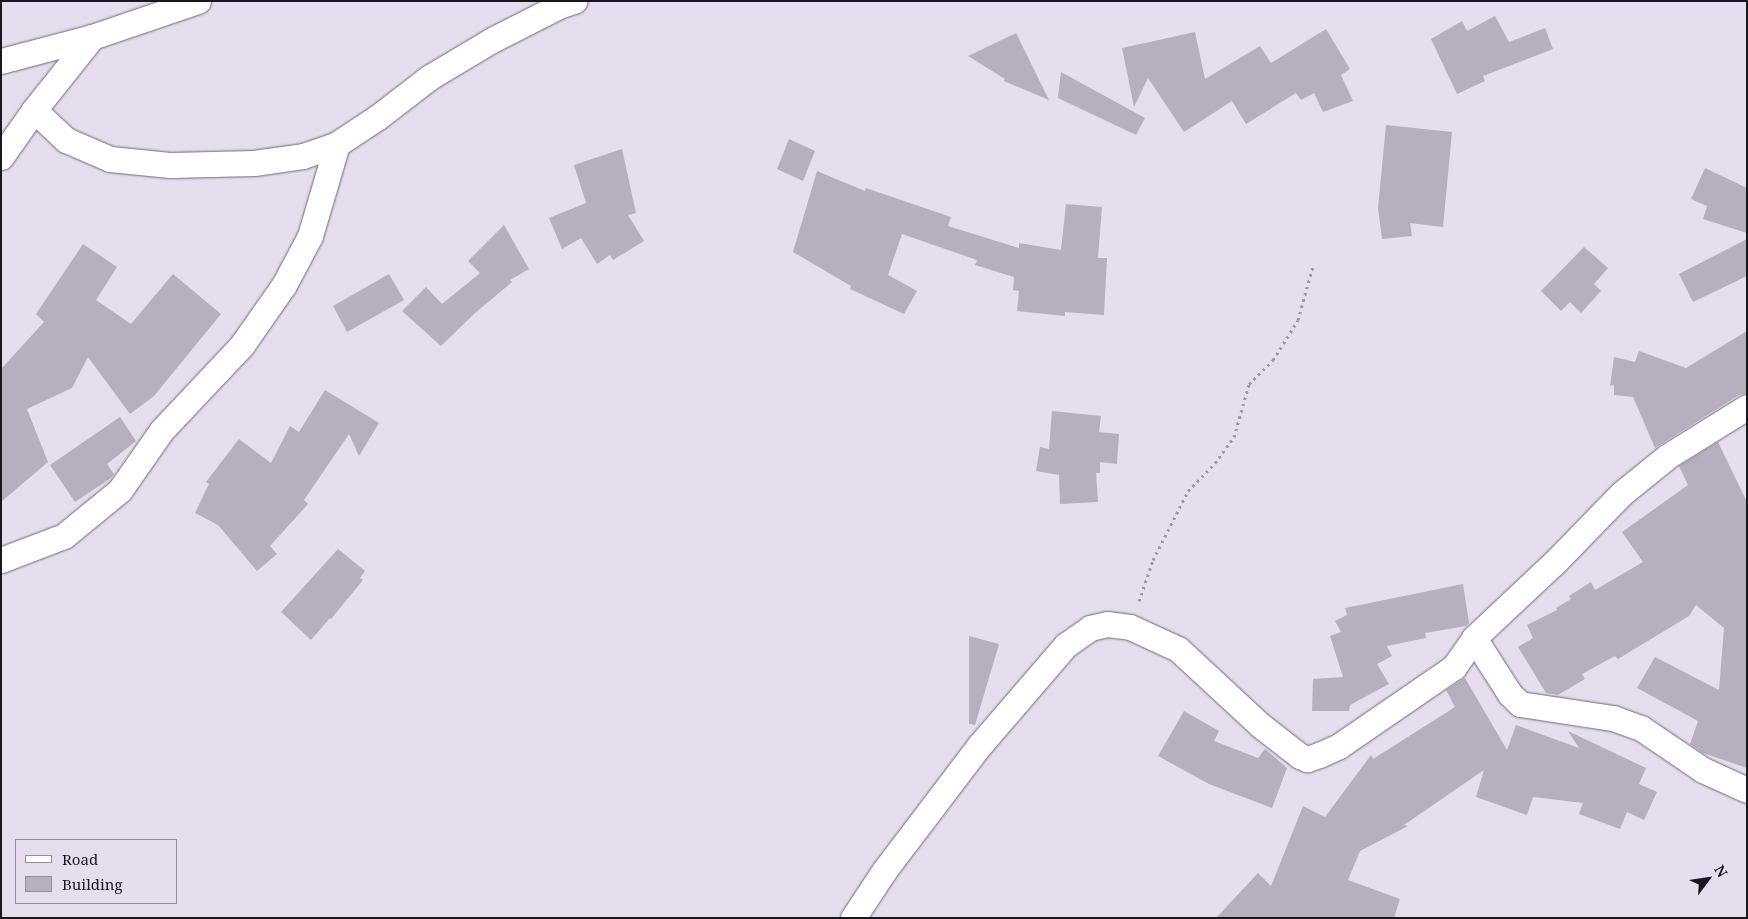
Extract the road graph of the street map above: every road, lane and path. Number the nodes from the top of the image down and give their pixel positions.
1 (198, 1) edge
2 (574, 1) edge
3 (92, 37) junction
4 (1, 61) edge
5 (34, 110) junction
6 (338, 144) junction
7 (1, 157) edge
8 (1312, 266) dead end
9 (1747, 407) edge
10 (1, 560) edge
11 (1130, 628) junction
12 (1474, 638) junction
13 (1747, 790) edge
14 (853, 918) edge

1 - 3 street
2 - 6 street
3 - 4 street
3 - 5 street
5 - 6 street
5 - 7 street
6 - 10 street
8 - 11 path
9 - 12 street
11 - 12 street
11 - 14 street
12 - 13 street

